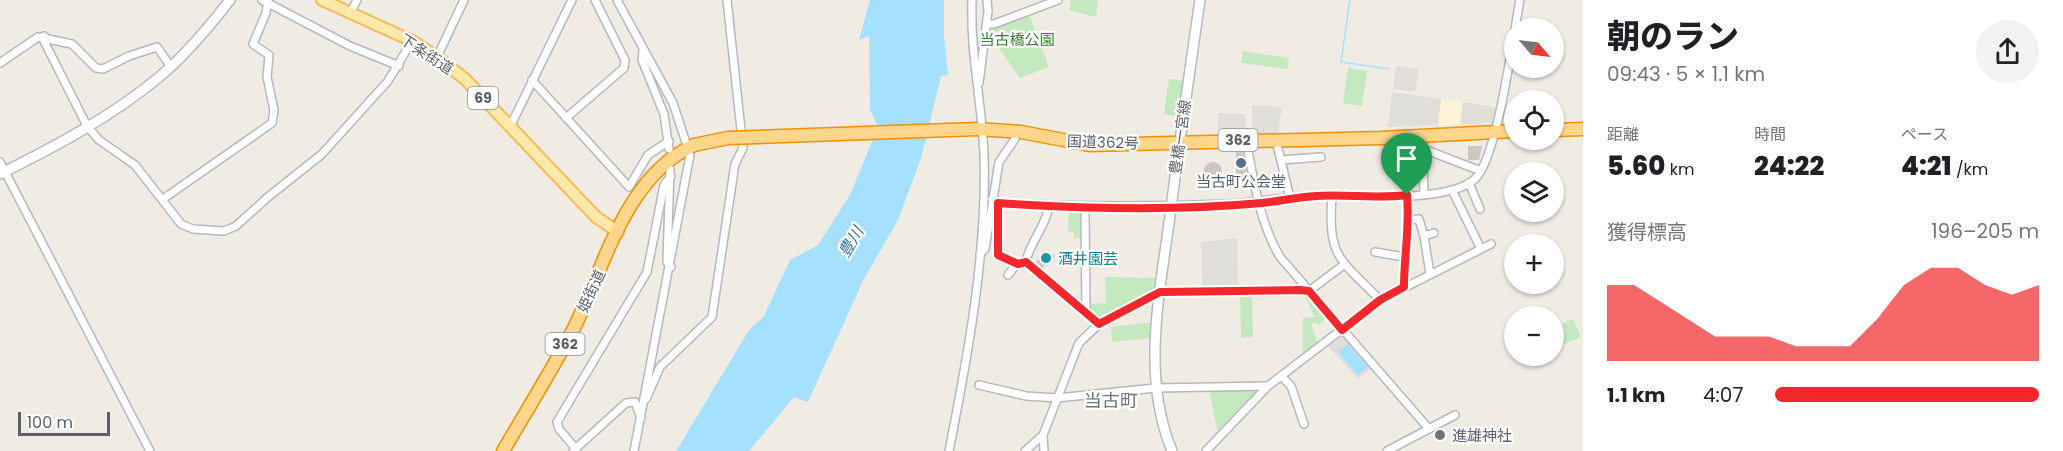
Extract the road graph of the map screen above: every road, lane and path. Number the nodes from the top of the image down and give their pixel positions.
1 (230, 0) edge
2 (322, 0) edge
3 (357, 0) edge
4 (464, 0) edge
5 (572, 0) edge
6 (595, 0) edge
7 (617, 0) edge
8 (727, 0) edge
9 (972, 0) edge
10 (987, 0) edge
11 (1058, 0) edge
12 (1200, 0) edge
13 (1520, 0) edge
14 (265, 1) edge
15 (350, 14) junction
16 (987, 24) junction
17 (44, 36) junction
18 (412, 41) junction
19 (642, 51) junction
20 (437, 57) junction
21 (0, 63) edge
22 (399, 66) junction
23 (171, 67) junction
24 (532, 80) junction
25 (978, 94) junction
26 (566, 118) junction
27 (87, 126) junction
28 (510, 127) junction
29 (980, 129) junction
30 (1583, 129) edge
31 (1564, 130) edge
32 (1494, 131) junction
33 (1504, 131) edge
34 (1015, 139) dead end
35 (1246, 140) junction
36 (1276, 140) junction
37 (1178, 142) junction
38 (1421, 142) junction
39 (692, 146) junction
40 (1321, 157) dead end
41 (1281, 160) junction
42 (0, 162) edge
43 (1481, 171) junction
44 (2, 173) edge
45 (1469, 183) junction
46 (1452, 190) junction
47 (1424, 193) junction
48 (1407, 195) junction
49 (1332, 197) junction
50 (1290, 198) junction
51 (163, 199) junction
52 (995, 201) junction
53 (1258, 203) junction
54 (1049, 206) junction
55 (1172, 206) junction
56 (1085, 208) junction
57 (1480, 209) dead end
58 (1410, 220) junction
59 (618, 232) junction
60 (1434, 233) dead end
61 (1424, 236) junction
62 (1491, 244) dead end
63 (1481, 249) junction
64 (1375, 252) dead end
65 (979, 255) junction
66 (1404, 257) junction
67 (1022, 263) junction
68 (1345, 264) junction
69 (671, 267) junction
70 (1430, 274) junction
71 (1008, 275) dead end
72 (1404, 287) junction
73 (1309, 291) junction
74 (1160, 292) junction
75 (1380, 300) junction
76 (1086, 314) junction
77 (1099, 324) junction
78 (1342, 330) junction
79 (1281, 376) junction
80 (979, 385) dead end
81 (1268, 386) junction
82 (1156, 388) junction
83 (1057, 398) junction
84 (644, 404) junction
85 (1455, 416) dead end
86 (641, 418) junction
87 (1304, 424) dead end
88 (1429, 429) junction
89 (1043, 435) junction
90 (574, 450) edge
91 (150, 451) edge
92 (503, 451) edge
93 (634, 451) edge
94 (949, 451) edge
95 (1025, 451) edge
96 (1044, 451) edge
97 (1172, 451) edge
98 (1206, 451) edge
99 (1387, 451) edge

1 - 23 main road
2 - 15 main road, 下条街道 / 69
3 - 15 street
4 - 20 street
5 - 24 street
6 - 26 street
7 - 19 street
8 - 84 street
9 - 25 street
10 - 16 street
11 - 16 street
12 - 37 main road, 豊橋一宮線
13 - 32 street
14 - 22 street
14 - 51 street
15 - 18 main road, 下条街道 / 69
16 - 25 street
17 - 21 street
17 - 23 street
17 - 27 street
18 - 20 main road, 下条街道 / 69
18 - 22 street
19 - 26 street
19 - 39 street
20 - 28 main road, 下条街道 / 69
22 - 51 street
23 - 27 main road
24 - 26 street
24 - 28 street
25 - 29 street
27 - 44 main road
27 - 51 street
28 - 59 main road, 下条街道 / 69
29 - 37 highway, 国道362号 / 362
29 - 39 highway, 国道362号 / 362, bridge
29 - 65 street
30 - 31 highway
32 - 33 highway, 国道362号 / 362
32 - 38 highway, 国道362号 / 362
32 - 43 street
34 - 52 street
35 - 36 highway, 国道362号 / 362
35 - 37 highway, 国道362号 / 362
35 - 53 street
36 - 38 highway, 国道362号 / 362
36 - 41 street
37 - 55 main road, 豊橋一宮線
38 - 43 street
38 - 47 street
39 - 59 highway, 姫街道 / 362
39 - 69 street
40 - 41 street
41 - 50 street
42 - 44 street
43 - 45 street
44 - 91 street
45 - 46 street
45 - 57 street
46 - 47 street
46 - 63 street
47 - 48 street
48 - 49 street
48 - 58 street
49 - 50 street
49 - 68 street
50 - 53 street
52 - 54 street
52 - 65 street
52 - 67 street
53 - 55 street
53 - 73 street
54 - 56 street
54 - 67 street
55 - 56 street
55 - 74 main road, 豊橋一宮線
56 - 76 street
58 - 61 street
58 - 66 street
59 - 92 highway, 姫街道 / 362
60 - 61 street
61 - 70 street
62 - 63 street
63 - 70 street
64 - 66 street
65 - 94 street
66 - 72 street
67 - 71 street
67 - 76 street
68 - 73 street
68 - 75 street
69 - 84 street
69 - 90 street
70 - 72 street
72 - 75 street
73 - 74 street
73 - 78 street
74 - 77 street
74 - 82 main road, 豊橋一宮線
75 - 78 street
76 - 77 street
77 - 83 street
78 - 79 street
78 - 88 street
79 - 81 street
79 - 87 street
80 - 83 street
81 - 82 street
81 - 98 street
82 - 83 street
82 - 97 main road, 豊橋一宮線
83 - 89 street
84 - 86 street
85 - 88 street
86 - 90 street
86 - 93 street
88 - 99 street
89 - 95 street
89 - 96 street

